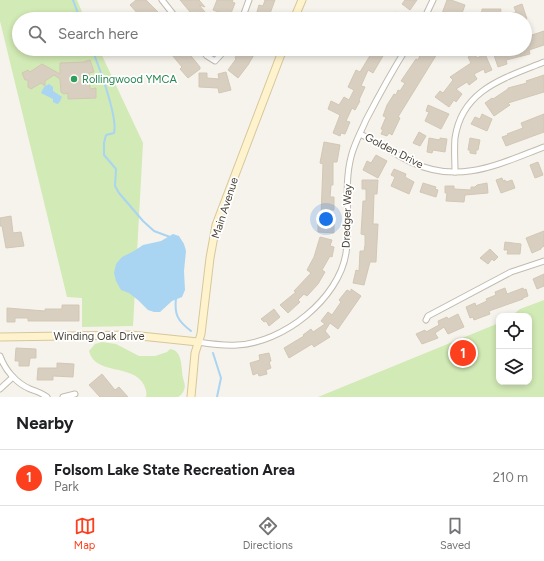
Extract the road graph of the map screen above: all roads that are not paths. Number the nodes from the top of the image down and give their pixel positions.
1 (162, 0) edge
2 (249, 0) edge
3 (302, 0) edge
4 (433, 0) edge
5 (171, 12) edge
6 (245, 12) edge
7 (297, 12) edge
8 (427, 12) edge
9 (207, 56) edge
10 (221, 56) edge
11 (280, 56) edge
12 (402, 56) edge
13 (544, 62) edge
14 (360, 134) junction
15 (544, 146) edge
16 (455, 172) junction
17 (544, 261) edge
18 (426, 320) dead end
19 (0, 337) edge
20 (198, 342) junction
21 (0, 356) edge
22 (13, 377) junction
23 (0, 389) edge
24 (75, 394) dead end
25 (47, 397) edge
26 (63, 397) edge
27 (191, 397) edge

1 - 5 street
2 - 6 street
3 - 7 street
4 - 8 street
9 - 10 street
11 - 20 street, Main Avenue
12 - 14 street, Dredger Way
13 - 16 street
14 - 16 street, Golden Drive
14 - 20 street, Dredger Way
15 - 16 street, Golden Drive
17 - 18 street
19 - 20 street, Winding Oak Drive
20 - 27 street, Main Avenue
21 - 22 street
22 - 23 street
22 - 25 street
24 - 26 street

